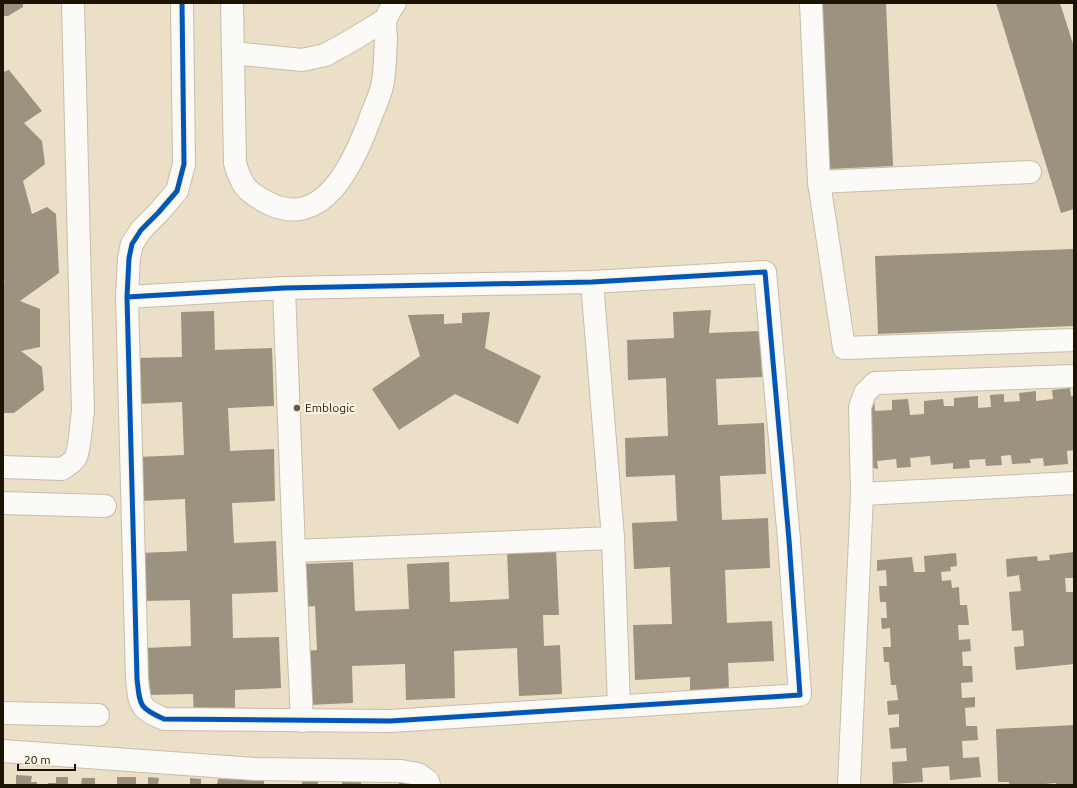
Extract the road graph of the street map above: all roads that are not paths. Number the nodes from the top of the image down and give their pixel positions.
1 (73, 3) edge
2 (182, 3) edge
3 (232, 3) edge
4 (811, 3) edge
5 (390, 12) edge
6 (233, 54) junction
7 (1030, 172) dead end
8 (819, 182) junction
9 (592, 282) junction
10 (284, 288) junction
11 (127, 297) junction
12 (1074, 340) edge
13 (1074, 376) edge
14 (3, 466) edge
15 (1074, 483) edge
16 (862, 494) junction
17 (3, 503) edge
18 (105, 506) dead end
19 (613, 538) junction
20 (294, 551) junction
21 (619, 706) junction
22 (3, 713) edge
23 (98, 715) dead end
24 (302, 721) junction
25 (3, 751) edge
26 (430, 785) edge
27 (849, 785) edge

1 - 14 street
2 - 11 street
3 - 6 street
4 - 8 street
5 - 6 street
5 - 6 street
7 - 8 street
8 - 12 street
9 - 10 street
9 - 19 street
9 - 21 street
10 - 11 street
10 - 20 street
11 - 24 street
13 - 16 street
15 - 16 street
16 - 27 street
17 - 18 street
19 - 20 street
19 - 21 street
20 - 24 street
21 - 24 street
22 - 23 street
25 - 26 street

